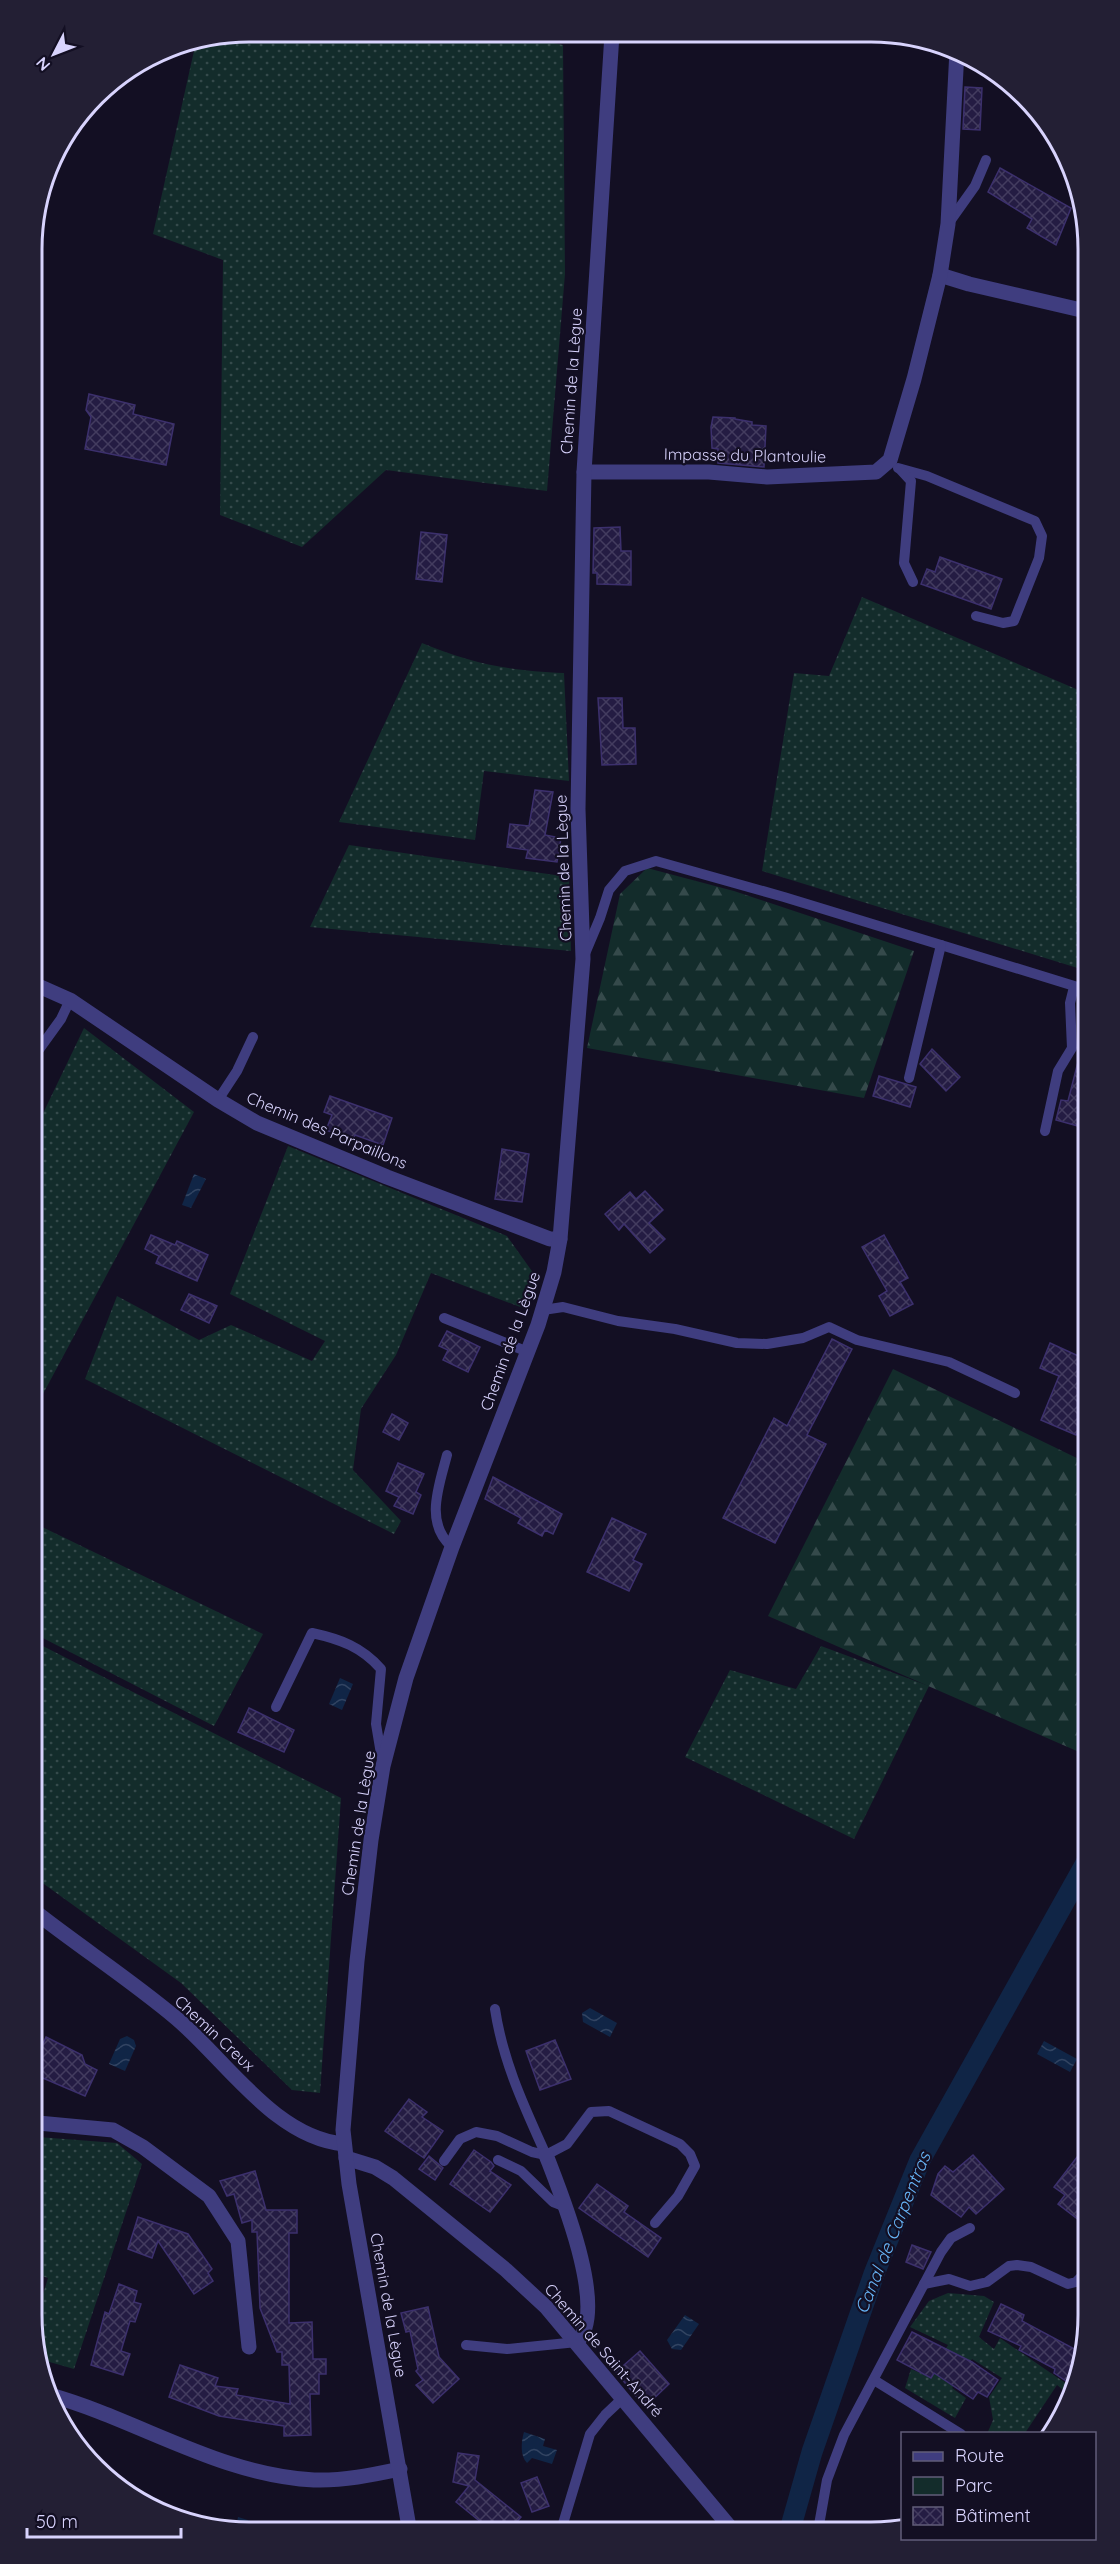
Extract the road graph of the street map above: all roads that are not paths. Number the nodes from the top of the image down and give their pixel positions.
1 (611, 42) edge
2 (956, 61) edge
3 (987, 160) dead end
4 (948, 225) junction
5 (940, 275) junction
6 (1078, 309) edge
7 (894, 464) junction
8 (584, 472) junction
9 (913, 582) dead end
10 (976, 616) dead end
11 (940, 945) junction
12 (583, 959) junction
13 (42, 988) edge
14 (1078, 988) edge
15 (1078, 990) edge
16 (70, 1000) junction
17 (253, 1037) dead end
18 (42, 1045) edge
19 (909, 1078) dead end
20 (218, 1100) junction
21 (1045, 1131) dead end
22 (560, 1239) junction
23 (543, 1310) junction
24 (444, 1318) dead end
25 (528, 1352) junction
26 (1015, 1393) dead end
27 (447, 1455) dead end
28 (452, 1547) junction
29 (276, 1707) dead end
30 (383, 1766) junction
31 (42, 1917) edge
32 (495, 2009) dead end
33 (42, 2123) edge
34 (345, 2151) junction
35 (546, 2155) junction
36 (498, 2160) dead end
37 (444, 2161) dead end
38 (566, 2207) junction
39 (656, 2223) dead end
40 (970, 2228) dead end
41 (1078, 2280) edge
42 (924, 2284) junction
43 (577, 2342) junction
44 (466, 2345) dead end
45 (249, 2347) dead end
46 (874, 2380) junction
47 (623, 2398) junction
48 (60, 2399) edge
49 (959, 2432) edge
50 (400, 2469) junction
51 (408, 2522) edge
52 (564, 2522) edge
53 (726, 2522) edge
54 (820, 2522) edge

1 - 8 street, Chemin de la Lègue
2 - 4 street
3 - 4 lane
4 - 5 street
5 - 6 street
5 - 7 street
7 - 8 street, Impasse du Plantoulie
7 - 9 lane
7 - 10 lane
8 - 12 street, Chemin de la Lègue
11 - 12 lane
11 - 14 lane
11 - 19 lane
12 - 22 street, Chemin de la Lègue
13 - 16 street, Chemin des Parpaillons
15 - 21 lane
16 - 18 lane
16 - 20 street, Chemin des Parpaillons
17 - 20 lane
20 - 22 street, Chemin des Parpaillons
22 - 23 street, Chemin de la Lègue
23 - 25 street, Chemin de la Lègue
23 - 26 lane
24 - 25 lane
25 - 28 street, Chemin de la Lègue
27 - 28 lane
28 - 30 street, Chemin de la Lègue
29 - 30 lane
30 - 34 street, Chemin de la Lègue
31 - 34 street, Chemin Creux
32 - 35 lane
33 - 45 street
34 - 43 street, Chemin de Saint-André
34 - 50 street, Chemin de la Lègue
35 - 37 lane
35 - 38 street
35 - 39 lane
36 - 38 lane
38 - 43 street
40 - 42 lane
41 - 42 lane
42 - 46 lane
43 - 44 lane
43 - 47 street, Chemin de Saint-André
46 - 49 lane
46 - 54 lane
47 - 52 lane
47 - 53 street, Chemin de Saint-André
48 - 50 street
50 - 51 street, Chemin de la Lègue

